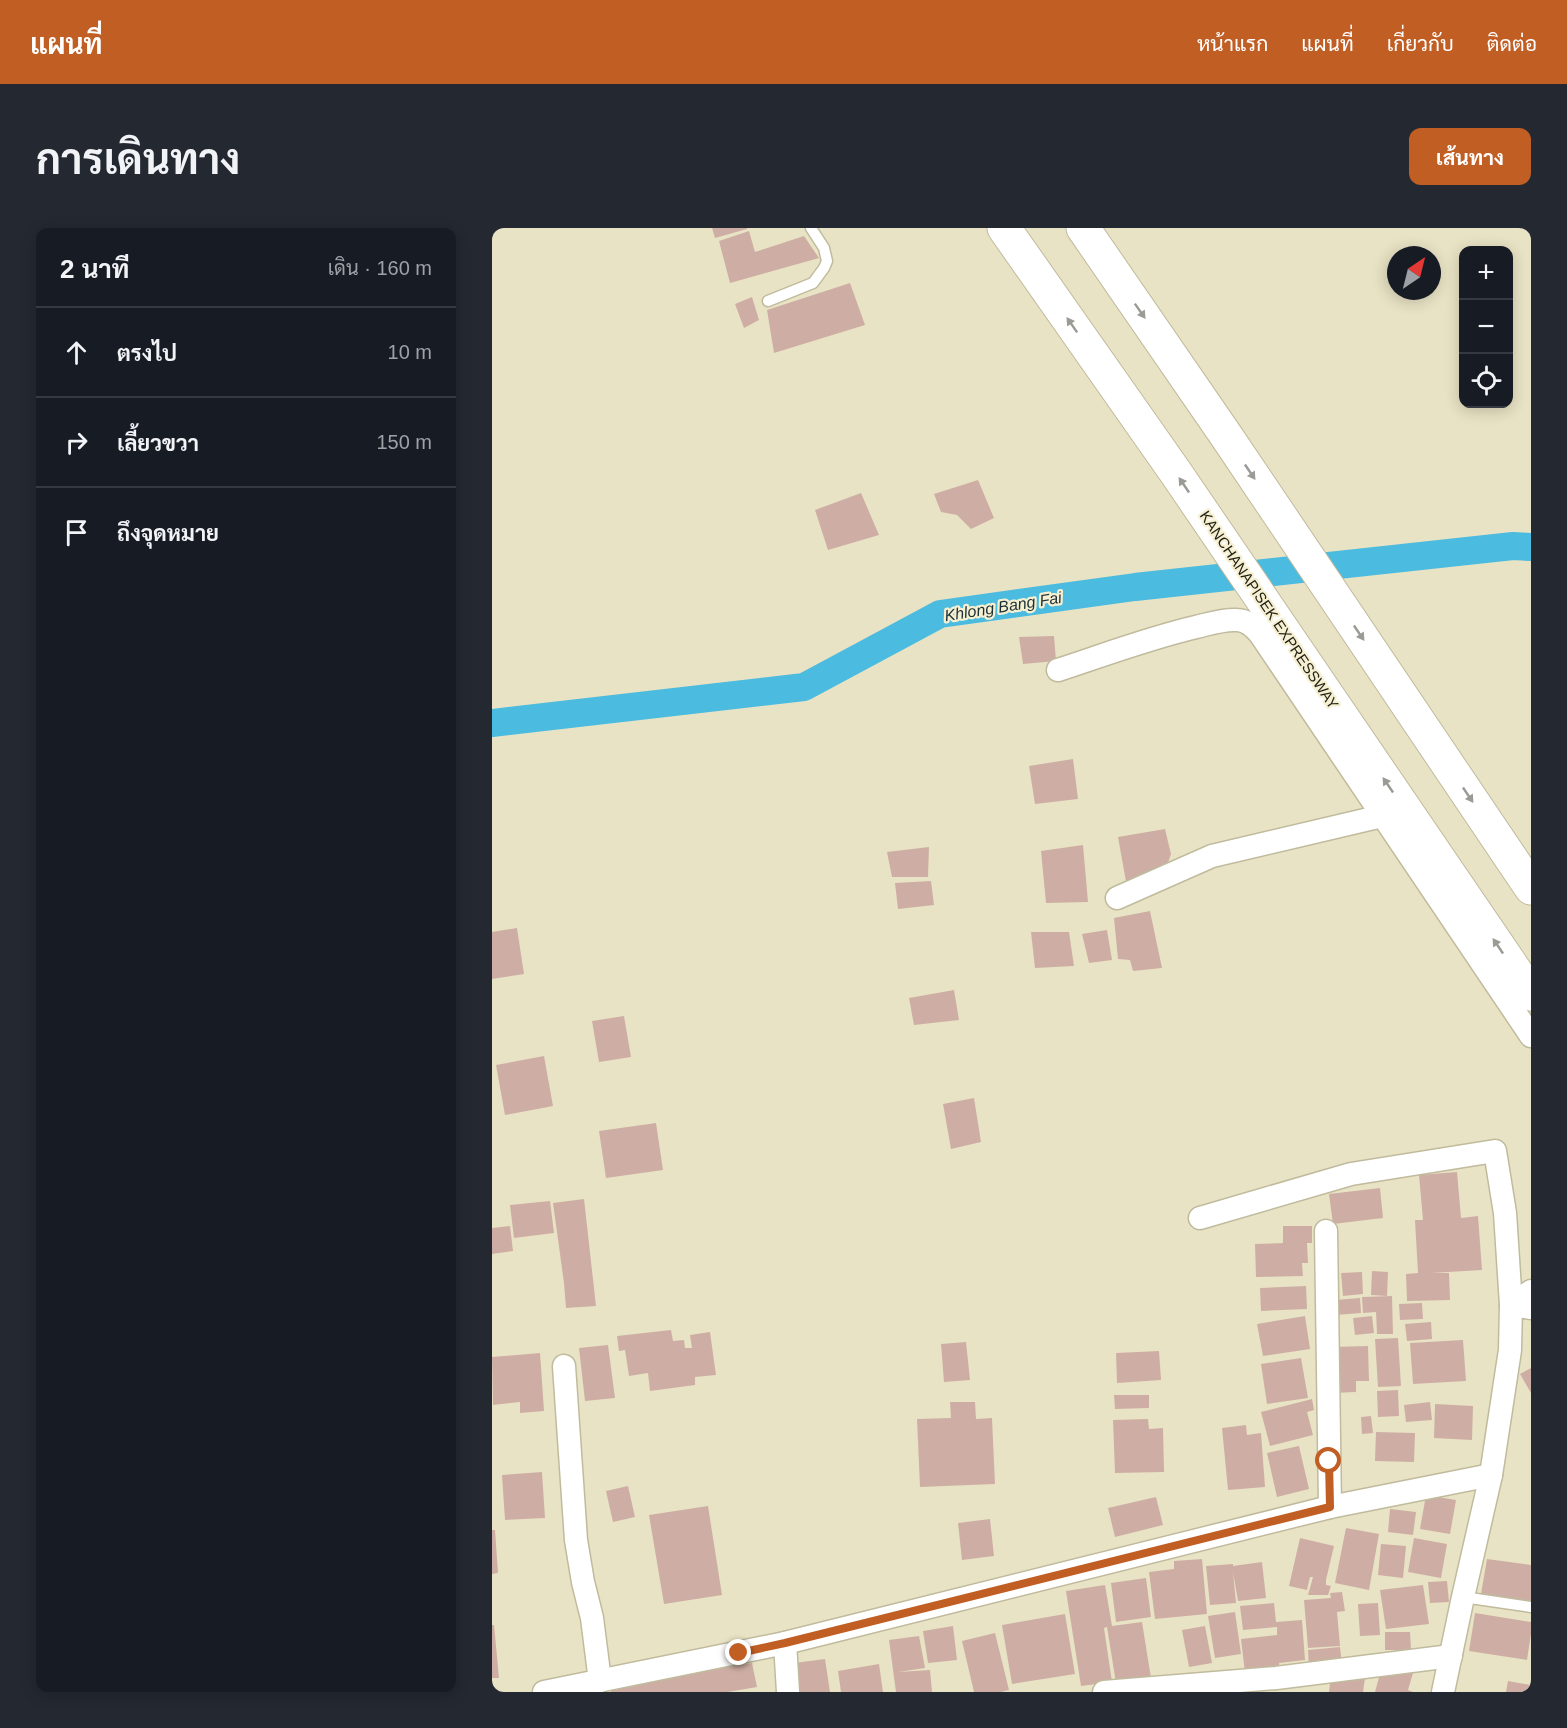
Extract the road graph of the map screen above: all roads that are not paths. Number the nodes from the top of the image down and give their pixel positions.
1 (811, 228) edge
2 (1004, 228) edge
3 (1083, 228) edge
4 (768, 301) dead end
5 (1058, 670) dead end
6 (1382, 816) junction
7 (1531, 888) edge
8 (1117, 898) dead end
9 (1531, 994) edge
10 (1531, 1036) edge
11 (1200, 1218) dead end
12 (1326, 1231) dead end
13 (1531, 1291) edge
14 (1521, 1306) edge
15 (564, 1366) dead end
16 (1491, 1475) junction
17 (1330, 1507) junction
18 (1463, 1597) junction
19 (1531, 1607) edge
20 (785, 1643) junction
21 (1451, 1656) junction
22 (600, 1680) junction
23 (543, 1692) edge
24 (788, 1692) edge
25 (1104, 1692) edge
26 (1443, 1692) edge

1 - 4 lane
9 -> 2 highway, KANCHANAPISEK EXPRESSWAY
3 -> 7 highway
5 - 6 street
6 - 8 street
6 - 10 street
11 - 14 street
12 - 17 street
13 - 14 street
14 - 16 street
15 - 22 street
16 - 17 street
16 - 18 street
17 - 20 street
18 - 19 lane
18 - 21 street
20 - 22 street
20 - 24 street
21 - 25 street
21 - 26 street
22 - 23 street

